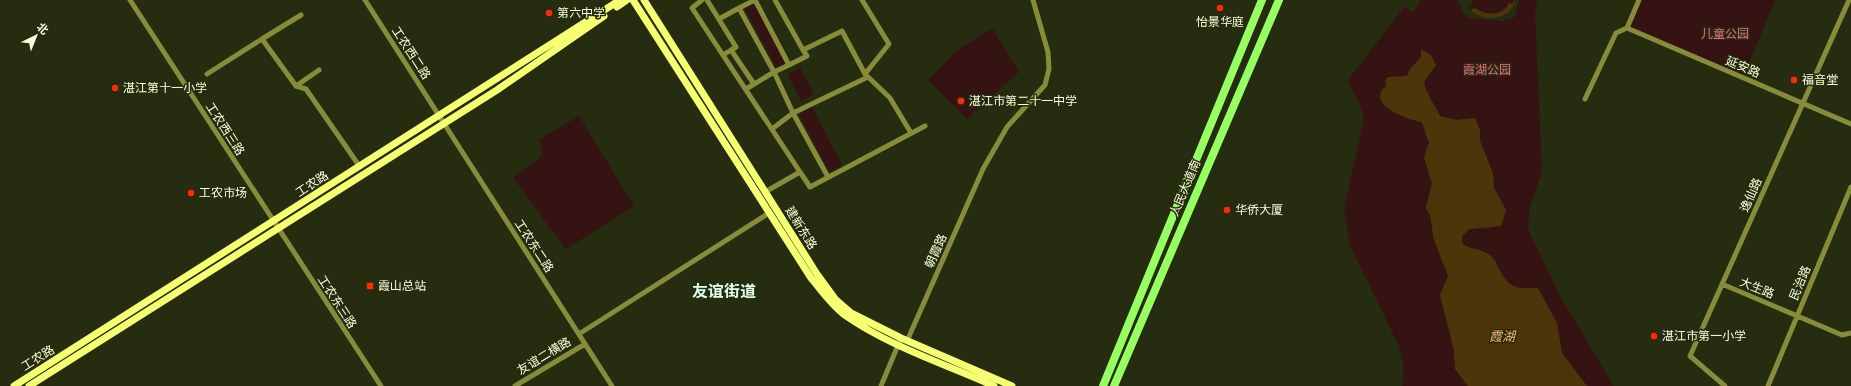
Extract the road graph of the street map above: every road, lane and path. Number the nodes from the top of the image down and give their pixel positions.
1 (130, 0) edge
2 (365, 0) edge
3 (620, 0) edge
4 (627, 0) edge
5 (644, 0) edge
6 (702, 0) edge
7 (707, 0) edge
8 (755, 0) edge
9 (775, 0) edge
10 (862, 0) edge
11 (1033, 0) edge
12 (1262, 0) edge
13 (1279, 0) edge
14 (1639, 0) edge
15 (1849, 0) edge
16 (634, 1) edge
17 (739, 8) junction
18 (301, 15) dead end
19 (719, 19) junction
20 (1627, 28) junction
21 (262, 39) junction
22 (731, 50) junction
23 (803, 50) junction
24 (723, 55) junction
25 (789, 65) junction
26 (319, 70) dead end
27 (774, 72) junction
28 (207, 74) dead end
29 (866, 76) junction
30 (754, 84) junction
31 (296, 86) junction
32 (746, 89) junction
33 (1585, 99) dead end
34 (1803, 103) junction
35 (793, 113) junction
36 (439, 116) junction
37 (444, 124) junction
38 (1851, 124) edge
39 (925, 126) dead end
40 (772, 129) junction
41 (910, 133) junction
42 (360, 166) junction
43 (800, 172) junction
44 (828, 177) junction
45 (1851, 188) edge
46 (766, 192) junction
47 (769, 213) junction
48 (273, 222) junction
49 (277, 229) junction
50 (1722, 284) junction
51 (1797, 315) junction
52 (1851, 333) edge
53 (579, 334) junction
54 (902, 341) junction
55 (585, 344) junction
56 (14, 386) edge
57 (29, 386) edge
58 (381, 386) edge
59 (515, 386) edge
60 (612, 386) edge
61 (882, 386) edge
62 (994, 386) edge
63 (1012, 386) edge
64 (1103, 386) edge
65 (1114, 386) edge
66 (1725, 386) edge
67 (1768, 386) edge

1 - 48 street, 工农西三路
2 - 36 street, 工农西二路
3 - 36 street, 工农路
4 - 37 street, 工农路
5 - 46 street, 建新东路
6 - 24 street
7 - 19 street
8 - 17 street
8 - 25 street
9 - 23 street
10 - 29 street
11 - 54 street, 朝霞路
12 - 64 main road, 人民大道南
13 - 65 main road, 人民大道南
14 - 20 street
15 - 34 street, 逸仙路
16 - 47 street, 建新东路
17 - 19 street
17 - 27 street
18 - 21 street
19 - 22 street
20 - 33 street
20 - 34 street, 延安路
21 - 28 street
21 - 31 street
22 - 24 street
22 - 30 street
23 - 25 street
23 - 29 street
24 - 32 street
25 - 27 street
26 - 31 street
27 - 30 street
27 - 35 street
29 - 35 street
29 - 41 street
30 - 32 street
31 - 42 street
32 - 40 street
34 - 38 street, 延安路
34 - 50 street, 逸仙路
35 - 40 street
35 - 44 street
36 - 37 street, 工农东二路
36 - 42 street, 工农路
37 - 49 street, 工农路
37 - 53 street, 工农东二路
39 - 41 street
40 - 43 street
41 - 44 street
42 - 48 street, 工农路
43 - 44 street
43 - 46 street
45 - 51 street, 民治路
46 - 54 street, 建新东路
47 - 53 street
47 - 54 street, 建新东路
48 - 49 street, 工农西三路
48 - 56 street, 工农路
49 - 57 street, 工农路
49 - 58 street, 工农东三路
50 - 51 street, 大生路
50 - 66 street, 逸仙路
51 - 52 street, 大生路
51 - 67 street, 民治路
53 - 55 street, 工农东二路
54 - 61 street, 朝霞路
54 - 62 street, 建新东路
54 - 63 street, 建新东路
55 - 59 street, 友谊二横路
55 - 60 street, 工农东二路

